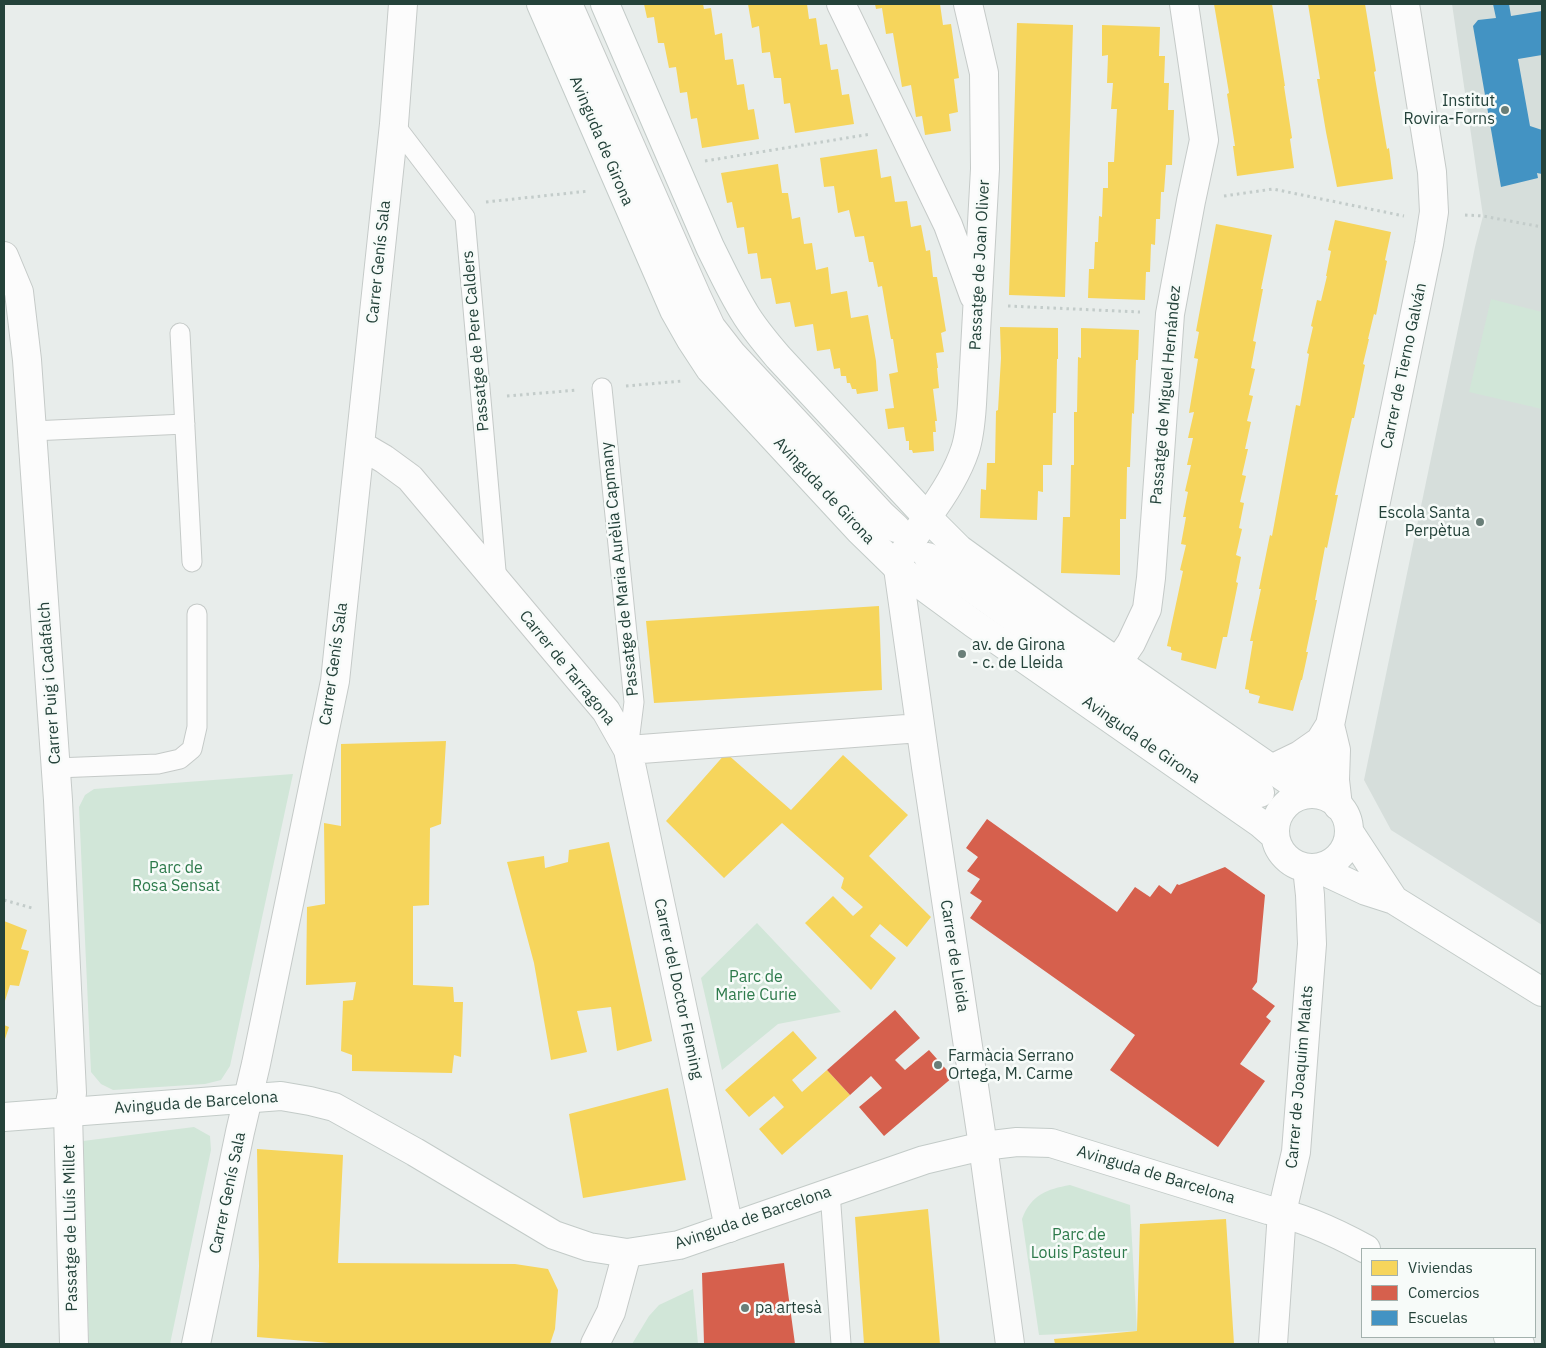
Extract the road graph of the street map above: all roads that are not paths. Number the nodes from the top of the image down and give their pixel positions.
1 (403, 4) edge
2 (540, 4) edge
3 (568, 4) edge
4 (605, 4) edge
5 (841, 4) edge
6 (968, 4) edge
7 (1184, 4) edge
8 (1405, 4) edge
9 (394, 124) junction
10 (924, 175) junction
11 (983, 199) junction
12 (4, 256) edge
13 (978, 304) junction
14 (180, 333) dead end
15 (602, 388) dead end
16 (185, 424) junction
17 (32, 431) junction
18 (360, 445) junction
19 (927, 517) junction
20 (896, 528) dead end
21 (928, 557) dead end
22 (192, 562) dead end
23 (898, 568) junction
24 (497, 582) junction
25 (197, 614) dead end
26 (1118, 662) junction
27 (920, 728) junction
28 (1325, 733) junction
29 (628, 750) junction
30 (56, 768) junction
31 (1266, 781) junction
32 (1308, 794) junction
33 (1338, 806) junction
34 (1350, 833) junction
35 (1276, 836) junction
36 (1312, 868) junction
37 (1394, 900) junction
38 (1542, 992) edge
39 (248, 1100) junction
40 (68, 1113) junction
41 (4, 1117) edge
42 (983, 1146) junction
43 (830, 1192) junction
44 (1282, 1212) junction
45 (729, 1228) junction
46 (1364, 1248) edge
47 (627, 1253) junction
48 (74, 1344) edge
49 (196, 1344) edge
50 (595, 1344) edge
51 (841, 1344) edge
52 (1010, 1344) edge
53 (1272, 1344) edge

1 - 9 street, Carrer Genís Sala
2 - 23 street, Avinguda de Girona
3 - 20 street
4 - 19 street
5 - 10 street
6 - 11 street, Passatge de Joan Oliver
7 - 26 street, Passatge de Miguel Hernández
8 - 28 street, Carrer de Tierno Galván
9 - 18 street, Carrer Genís Sala
9 - 24 lane, Passatge de Pere Calders
10 - 11 street
10 - 13 street
11 - 13 street, Passatge de Joan Oliver
12 - 17 street, Carrer Puig i Cadafalch
13 - 19 street, Passatge de Joan Oliver
14 - 16 lane
15 - 29 lane, Passatge de Maria Aurèlia Capmany
16 - 17 lane
16 - 22 lane
17 - 30 street, Carrer Puig i Cadafalch
18 - 24 street, Carrer de Tarragona
18 - 39 street, Carrer Genís Sala
19 - 23 street, Passatge de Joan Oliver
19 - 26 street
21 - 31 street
23 - 27 street, Carrer de Lleida
23 - 35 street, Avinguda de Girona
24 - 29 street, Carrer de Tarragona
25 - 30 lane
26 - 31 street
27 - 29 street
27 - 42 street, Carrer de Lleida
28 - 31 street
28 - 32 street, Carrer de Tierno Galván
28 - 33 street
29 - 45 street, Carrer del Doctor Fleming
30 - 40 street, Carrer Puig i Cadafalch
31 - 32 street
32 - 33 street
32 - 35 street
33 - 34 street
34 - 36 street
34 - 37 street
35 - 36 street
36 - 37 street
36 - 44 street, Carrer de Joaquim Malats
37 - 38 street
39 - 40 street, Avinguda de Barcelona
39 - 47 street, Avinguda de Barcelona
39 - 49 street, Carrer Genís Sala
40 - 41 street, Avinguda de Barcelona
40 - 48 street, Passatge de Lluís Millet
42 - 43 street, Avinguda de Barcelona
42 - 44 street, Avinguda de Barcelona
42 - 52 street, Carrer de Lleida
43 - 45 street, Avinguda de Barcelona
43 - 51 lane
44 - 46 street, Avinguda de Barcelona
44 - 53 street, Carrer de Joaquim Malats
45 - 47 street, Avinguda de Barcelona
47 - 50 street

